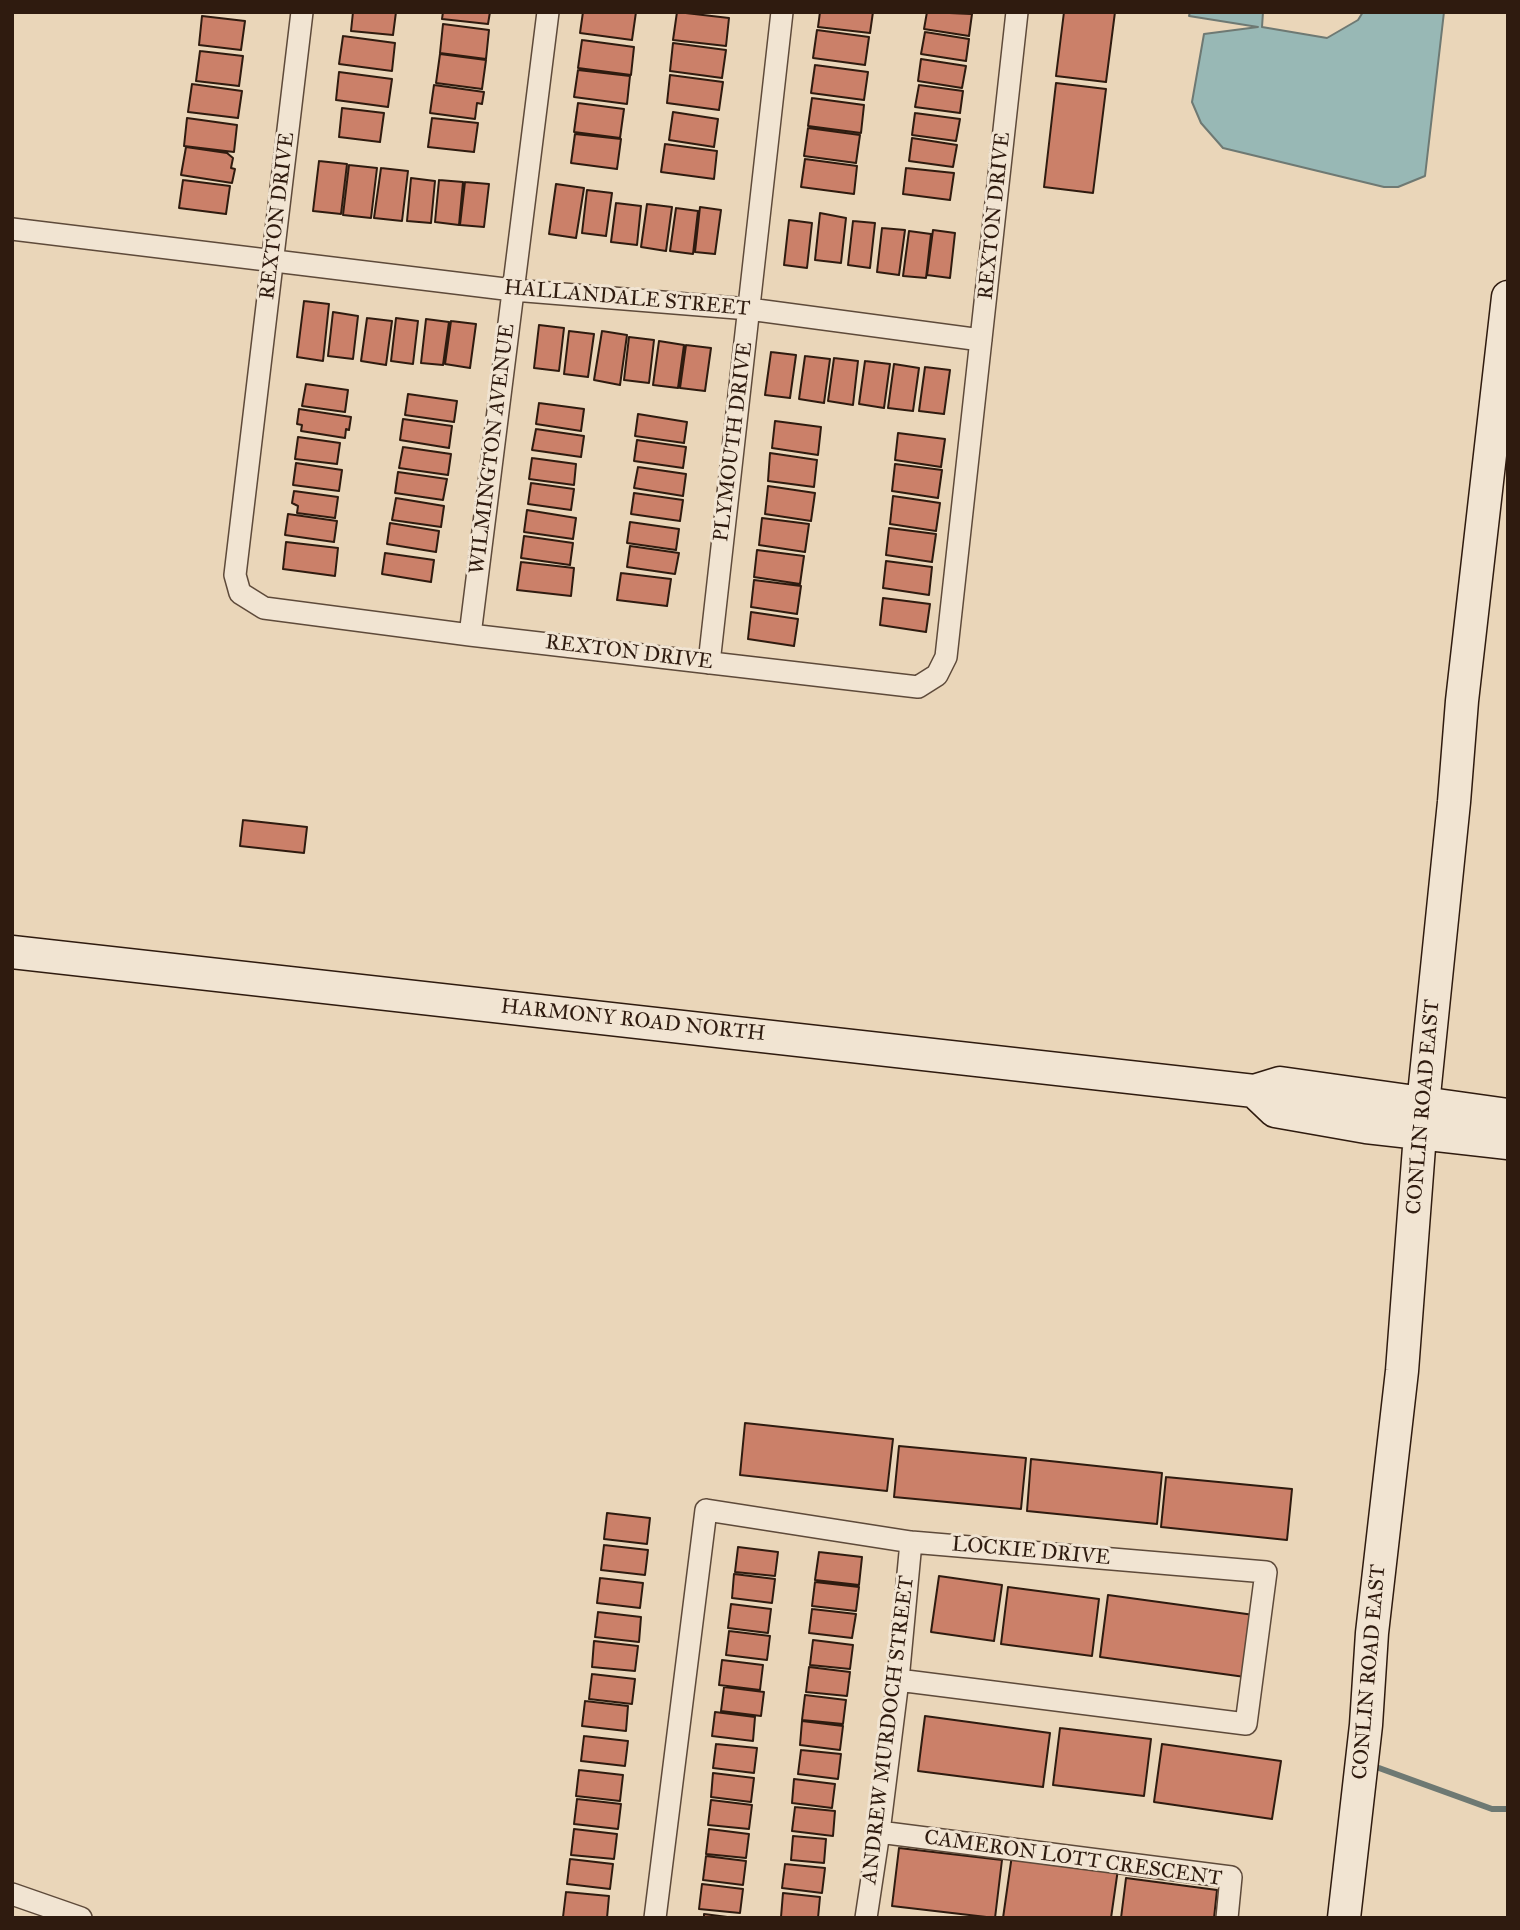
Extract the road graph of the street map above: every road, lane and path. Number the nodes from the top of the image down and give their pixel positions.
1 (302, 12) edge
2 (548, 12) edge
3 (782, 12) edge
4 (1017, 12) edge
5 (12, 229) edge
6 (274, 260) junction
7 (513, 290) junction
8 (1508, 297) edge
9 (749, 309) junction
10 (981, 340) junction
11 (470, 635) junction
12 (709, 663) junction
13 (12, 952) edge
14 (1508, 1115) edge
15 (1422, 1118) junction
16 (1508, 1143) edge
17 (911, 1542) junction
18 (898, 1680) junction
19 (879, 1832) junction
20 (12, 1894) edge
21 (81, 1918) edge
22 (655, 1918) edge
23 (866, 1918) edge
24 (1227, 1918) edge
25 (1344, 1918) edge

1 - 6 street, REXTON DRIVE
2 - 7 street, WILMINGTON AVENUE
3 - 9 street, PLYMOUTH DRIVE
4 - 10 street, REXTON DRIVE
5 - 6 street, HALLANDALE STREET
6 - 7 street, HALLANDALE STREET
6 - 11 street, REXTON DRIVE
7 - 9 street, HALLANDALE STREET
7 - 11 street, WILMINGTON AVENUE
8 - 15 street, CONLIN ROAD EAST
9 - 10 street, HALLANDALE STREET
9 - 12 street, PLYMOUTH DRIVE
10 - 12 street, REXTON DRIVE
11 - 12 street, REXTON DRIVE
13 - 15 street, HARMONY ROAD NORTH
14 - 15 street, HARMONY ROAD NORTH
15 - 16 street, HARMONY ROAD NORTH
15 - 25 street, CONLIN ROAD EAST
17 - 18 street, ANDREW MURDOCH STREET
17 - 18 street, LOCKIE DRIVE
17 - 22 street, LOCKIE DRIVE
18 - 19 street, ANDREW MURDOCH STREET
19 - 23 street, ANDREW MURDOCH STREET
19 - 24 street, CAMERON LOTT CRESCENT
20 - 21 street

